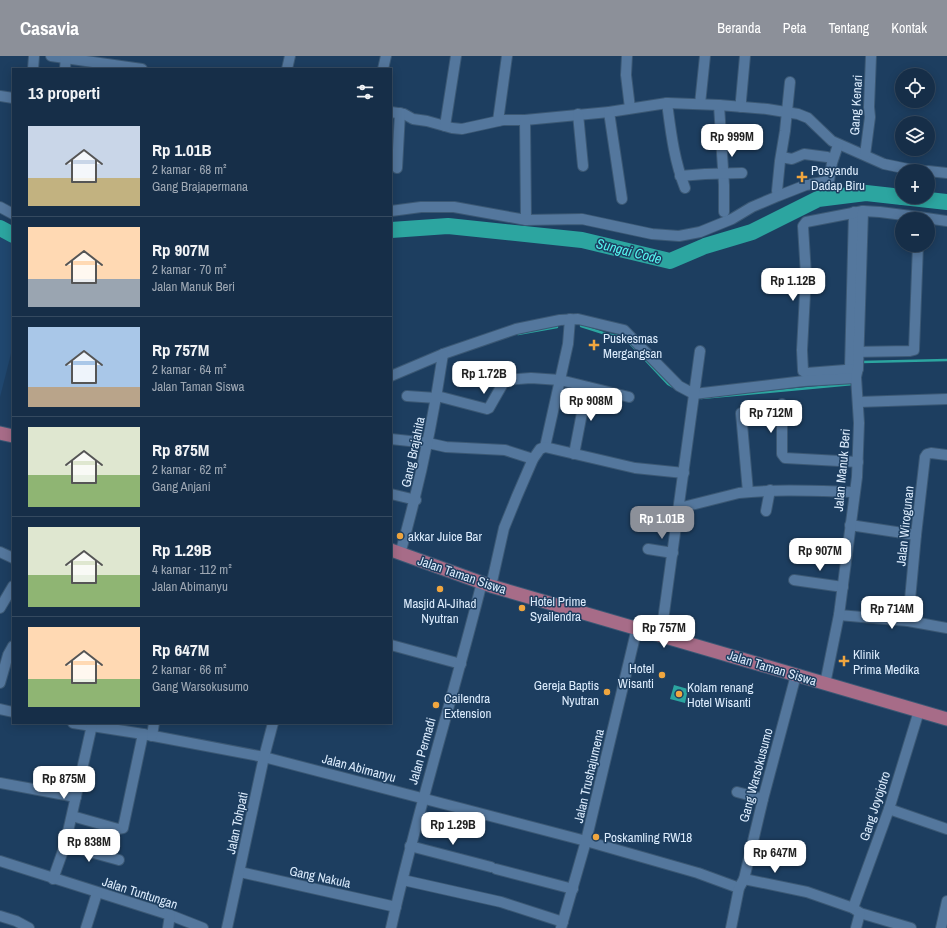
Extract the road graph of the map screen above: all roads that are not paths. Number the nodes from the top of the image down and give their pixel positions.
1 (34, 56) edge
2 (51, 56) edge
3 (290, 56) edge
4 (386, 56) edge
5 (456, 56) edge
6 (507, 56) edge
7 (628, 56) edge
8 (705, 56) edge
9 (745, 56) edge
10 (871, 56) edge
11 (66, 57) edge
12 (107, 66) edge
13 (32, 68) edge
14 (65, 68) edge
15 (130, 68) edge
16 (287, 68) edge
17 (383, 68) edge
18 (790, 82) dead end
19 (0, 96) edge
20 (12, 98) edge
21 (668, 104) junction
22 (700, 104) junction
23 (719, 105) junction
24 (741, 107) junction
25 (630, 108) junction
26 (609, 112) junction
27 (787, 112) junction
28 (395, 113) edge
29 (578, 114) junction
30 (525, 120) junction
31 (498, 121) junction
32 (445, 126) junction
33 (838, 144) junction
34 (865, 155) junction
35 (782, 157) junction
36 (827, 157) dead end
37 (583, 166) dead end
38 (895, 167) edge
39 (397, 168) dead end
40 (935, 172) edge
41 (947, 173) edge
42 (723, 174) junction
43 (742, 174) dead end
44 (680, 176) junction
45 (685, 188) dead end
46 (777, 191) dead end
47 (622, 199) dead end
48 (0, 207) edge
49 (392, 210) edge
50 (724, 212) dead end
51 (859, 212) junction
52 (12, 213) edge
53 (895, 214) edge
54 (526, 220) junction
55 (935, 220) edge
56 (947, 221) edge
57 (918, 252) edge
58 (570, 320) junction
59 (700, 351) dead end
60 (855, 352) junction
61 (443, 354) junction
62 (855, 373) junction
63 (392, 376) edge
64 (560, 380) junction
65 (587, 387) junction
66 (694, 394) junction
67 (406, 396) dead end
68 (437, 397) junction
69 (629, 397) dead end
70 (947, 398) edge
71 (858, 402) junction
72 (782, 404) dead end
73 (741, 413) dead end
74 (0, 433) edge
75 (12, 436) edge
76 (392, 439) edge
77 (428, 443) junction
78 (545, 447) junction
79 (574, 454) junction
80 (947, 454) edge
81 (533, 459) junction
82 (858, 462) junction
83 (684, 473) junction
84 (770, 490) junction
85 (748, 492) junction
86 (854, 492) junction
87 (392, 494) edge
88 (416, 500) junction
89 (679, 508) junction
90 (766, 511) dead end
91 (850, 525) junction
92 (916, 535) junction
93 (648, 549) dead end
94 (0, 552) edge
95 (396, 552) edge
96 (673, 553) junction
97 (12, 558) edge
98 (794, 580) dead end
99 (487, 584) junction
100 (843, 587) junction
101 (12, 588) edge
102 (0, 608) edge
103 (839, 615) junction
104 (908, 621) junction
105 (637, 628) junction
106 (947, 628) edge
107 (661, 635) junction
108 (392, 645) edge
109 (12, 648) edge
110 (461, 664) junction
111 (796, 675) junction
112 (0, 683) edge
113 (825, 684) junction
114 (0, 709) edge
115 (919, 711) junction
116 (12, 712) edge
117 (947, 719) edge
118 (82, 724) edge
119 (154, 724) edge
120 (273, 724) edge
121 (92, 725) junction
122 (148, 735) junction
123 (264, 757) junction
124 (0, 783) edge
125 (737, 792) dead end
126 (76, 797) junction
127 (422, 798) junction
128 (763, 799) junction
129 (889, 809) junction
130 (72, 816) junction
131 (947, 829) edge
132 (586, 842) junction
133 (65, 845) junction
134 (410, 846) junction
135 (118, 860) dead end
136 (0, 861) edge
137 (240, 872) junction
138 (53, 879) junction
139 (744, 879) junction
140 (403, 880) junction
141 (739, 888) junction
142 (573, 889) junction
143 (97, 893) junction
144 (947, 900) edge
145 (396, 907) junction
146 (857, 911) junction
147 (170, 915) junction
148 (0, 916) edge
149 (16, 924) edge
150 (562, 925) edge
151 (29, 928) edge
152 (86, 928) edge
153 (168, 928) edge
154 (203, 928) edge
155 (227, 928) edge
156 (392, 928) edge
157 (731, 928) edge
158 (856, 928) edge
159 (911, 928) edge
160 (941, 928) edge

1 - 13 street
2 - 11 street
3 - 16 street
4 - 17 street
5 - 32 street
6 - 31 street
7 - 25 street
8 - 22 street
9 - 24 street
10 - 34 street, Gang Kenari
11 - 12 street
11 - 14 street
12 - 15 street
18 - 27 street
19 - 20 street
21 - 22 street
21 - 25 street
21 - 44 street
22 - 23 street
23 - 24 street
23 - 42 street
24 - 27 street
25 - 26 street
26 - 29 street
26 - 47 street
27 - 33 street
27 - 35 street
28 - 32 street
28 - 39 street
29 - 30 street
29 - 37 street
30 - 31 street
30 - 54 street
31 - 32 street
33 - 34 street
33 - 54 street
34 - 38 street
35 - 36 street
35 - 46 street
40 - 41 street
42 - 43 street
42 - 44 street
42 - 50 street
44 - 45 street
48 - 52 street
49 - 54 street
51 - 53 street
51 - 60 street, Jalan Manuk Beri
51 - 62 street
55 - 56 street
57 - 60 street
58 - 61 street
58 - 64 street
58 - 66 street
59 - 66 street
60 - 62 street, Jalan Manuk Beri
61 - 63 street
61 - 68 street, Gang Brajahita
62 - 66 street
62 - 71 street, Jalan Manuk Beri
64 - 65 street
64 - 68 street
64 - 78 street
65 - 69 street
65 - 79 street
66 - 83 street
67 - 68 street
68 - 77 street, Gang Brajahita
70 - 71 street
71 - 82 street, Jalan Manuk Beri
72 - 82 street
73 - 85 street
74 - 75 main road
76 - 77 street
77 - 81 street
77 - 88 street, Gang Brajahita
78 - 79 street
78 - 81 street
79 - 83 street
80 - 92 street, Jalan Wirogunan
81 - 99 street, Jalan Permadi
82 - 86 street, Jalan Manuk Beri
83 - 89 street
84 - 85 street
84 - 86 street
84 - 90 street
85 - 89 street
86 - 91 street, Jalan Manuk Beri
87 - 88 street
88 - 95 street, Gang Brajahita
89 - 96 street
91 - 92 street
91 - 100 street, Jalan Manuk Beri
92 - 104 street, Jalan Wirogunan
93 - 96 street
94 - 97 street
95 - 99 main road, Jalan Taman Siswa
96 - 107 street
98 - 100 street
99 - 105 main road, Jalan Taman Siswa
99 - 110 street, Jalan Permadi
100 - 103 street, Jalan Manuk Beri
101 - 102 street
103 - 104 street
103 - 113 street, Jalan Manuk Beri
104 - 106 street
105 - 107 main road, Jalan Taman Siswa
105 - 132 street, Jalan Trushajumena
107 - 111 main road, Jalan Taman Siswa
108 - 110 street
109 - 112 street
110 - 127 street, Jalan Permadi
111 - 113 main road, Jalan Taman Siswa
111 - 128 street, Gang Warsokusumo
113 - 115 main road, Jalan Taman Siswa
114 - 116 street
115 - 117 main road, Jalan Taman Siswa
115 - 129 street, Gang Joyojotro
118 - 121 street, Jalan Abimanyu
119 - 122 street
120 - 123 street, Jalan Tohpati
121 - 122 street, Jalan Abimanyu
121 - 126 street
122 - 123 street, Jalan Abimanyu
122 - 130 street
123 - 127 street, Jalan Abimanyu
123 - 137 street, Jalan Tohpati
124 - 126 street
125 - 128 street
126 - 130 street
127 - 132 street, Jalan Abimanyu
127 - 134 street, Jalan Permadi
128 - 139 street, Gang Warsokusumo
129 - 131 street
129 - 146 street, Gang Joyojotro
130 - 133 street
132 - 141 street, Jalan Abimanyu
132 - 142 street, Jalan Trushajumena
133 - 135 street
133 - 138 street
134 - 140 street, Jalan Permadi
134 - 142 street
136 - 138 street, Jalan Tuntungan
137 - 145 street, Gang Nakula
137 - 155 street, Jalan Tohpati
138 - 143 street, Jalan Tuntungan
139 - 141 street, Gang Warsokusumo
139 - 146 street
140 - 145 street, Jalan Permadi
140 - 150 street
141 - 157 street, Gang Warsokusumo
142 - 150 street, Jalan Trushajumena
143 - 147 street, Jalan Tuntungan
143 - 152 street
144 - 160 street
145 - 156 street, Jalan Permadi
146 - 158 street, Gang Joyojotro
146 - 159 street
147 - 153 street
147 - 154 street, Jalan Tuntungan
148 - 149 street
149 - 151 street

